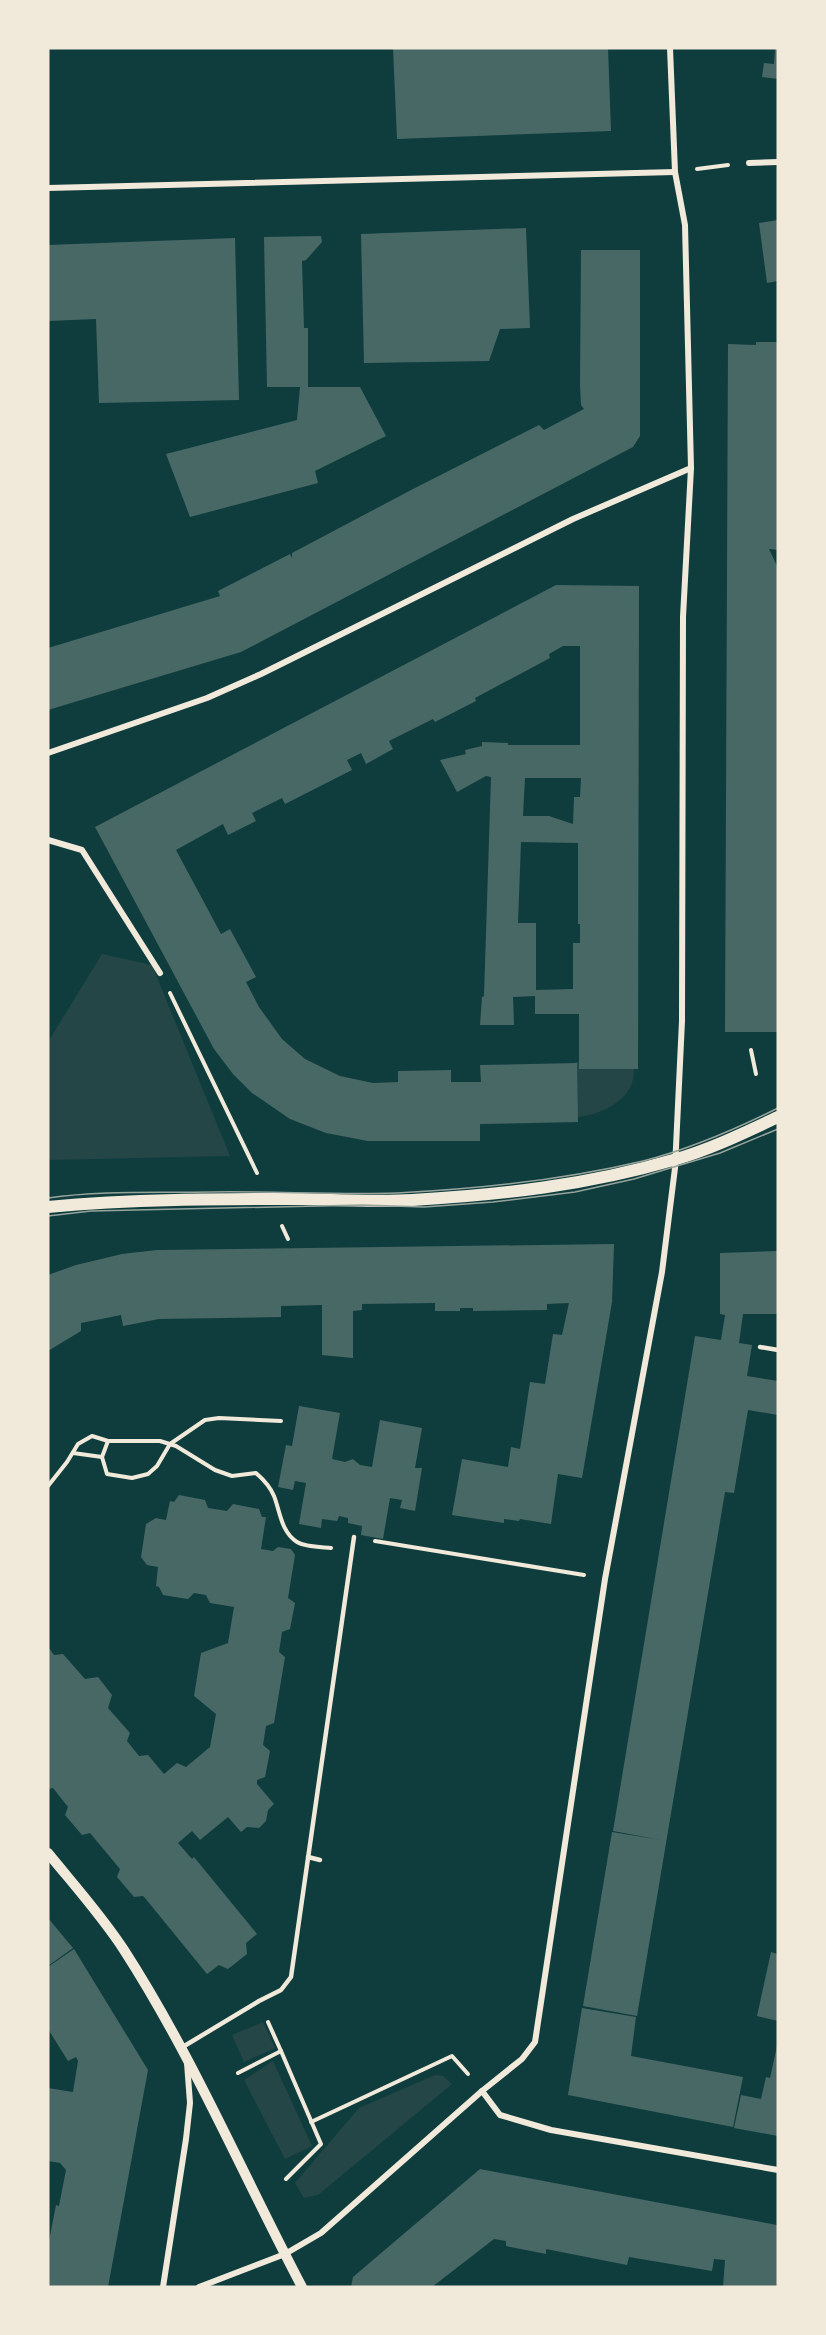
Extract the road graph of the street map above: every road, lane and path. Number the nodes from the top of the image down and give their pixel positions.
1 (670, 48) edge
2 (778, 162) edge
3 (748, 163) joint
4 (675, 172) junction
5 (48, 188) edge
6 (691, 468) junction
7 (48, 753) edge
8 (48, 840) edge
9 (160, 973) joint
10 (751, 1050) dead end
11 (756, 1074) dead end
12 (778, 1117) edge
13 (675, 1160) junction
14 (270, 1199) junction
15 (48, 1207) edge
16 (288, 1239) dead end
17 (760, 1347) dead end
18 (778, 1350) edge
19 (281, 1421) dead end
20 (108, 1441) junction
21 (170, 1444) junction
22 (73, 1453) junction
23 (102, 1457) junction
24 (48, 1486) edge
25 (354, 1537) joint
26 (352, 1551) junction
27 (605, 1579) junction
28 (48, 1853) edge
29 (308, 1857) junction
30 (320, 1860) dead end
31 (259, 2001) junction
32 (181, 2048) junction
33 (280, 2051) junction
34 (187, 2060) junction
35 (238, 2073) dead end
36 (482, 2091) junction
37 (311, 2122) junction
38 (778, 2170) edge
39 (286, 2179) dead end
40 (285, 2254) junction
41 (163, 2287) edge
42 (199, 2287) edge
43 (302, 2287) edge

1 - 4 street
2 - 3 street
3 - 4 path
4 - 5 street
4 - 6 street
6 - 7 street
6 - 13 street
8 - 9 street
9 - 14 path
10 - 11 path
12 - 13 main road
13 - 14 main road
13 - 27 street
14 - 15 main road
14 - 16 path
17 - 18 lane
19 - 21 path
20 - 21 path
20 - 22 path
20 - 23 path
21 - 23 path
21 - 26 path
22 - 23 path
22 - 24 path
25 - 26 lane
25 - 27 path
26 - 29 lane
27 - 36 street
28 - 32 street
29 - 30 lane
29 - 31 lane
31 - 32 lane
31 - 33 path
32 - 34 street
33 - 35 path
33 - 37 path
34 - 40 street
34 - 41 street
36 - 37 path
36 - 38 street
36 - 40 street
37 - 39 path
40 - 42 street
40 - 43 street

